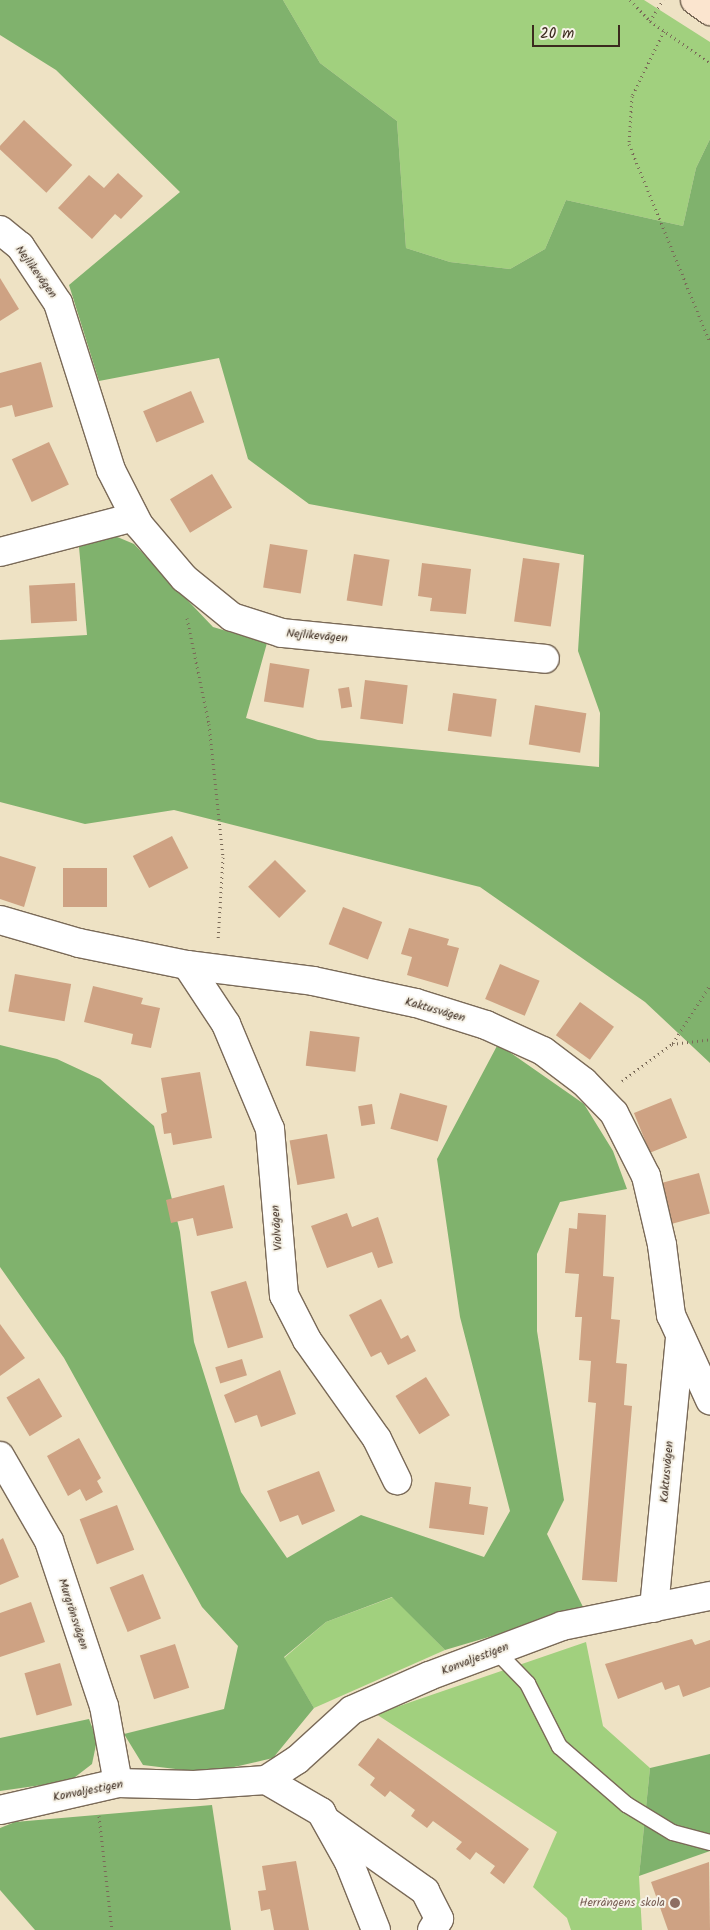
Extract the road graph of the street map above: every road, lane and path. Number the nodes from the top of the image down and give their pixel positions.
1 (630, 0) edge
2 (663, 0) edge
3 (695, 0) edge
4 (710, 11) edge
5 (650, 21) junction
6 (664, 31) junction
7 (710, 63) edge
8 (0, 230) edge
9 (710, 342) edge
10 (134, 517) junction
11 (0, 552) edge
12 (184, 578) junction
13 (545, 658) dead end
14 (0, 920) edge
15 (188, 964) junction
16 (216, 970) junction
17 (710, 985) edge
18 (710, 1039) edge
19 (672, 1044) junction
20 (600, 1099) junction
21 (680, 1337) junction
22 (710, 1400) edge
23 (0, 1456) edge
24 (397, 1480) dead end
25 (710, 1596) edge
26 (654, 1608) junction
27 (496, 1651) junction
28 (266, 1780) junction
29 (108, 1785) junction
30 (0, 1810) edge
31 (326, 1821) junction
32 (710, 1842) edge
33 (112, 1930) edge
34 (376, 1930) edge
35 (432, 1930) edge

1 - 5 path
2 - 5 path
3 - 4 street
5 - 6 path
6 - 7 path
6 - 9 path
8 - 10 street, Nejlikevägen
10 - 11 street
10 - 12 street, Nejlikevägen
12 - 13 street, Nejlikevägen
12 - 16 path
14 - 15 street, Kaktusvägen
15 - 16 street, Kaktusvägen
15 - 24 street, Violvägen
16 - 20 street, Kaktusvägen
17 - 19 path
18 - 19 path
19 - 20 path
20 - 21 street, Kaktusvägen
21 - 22 street, Kaktusvägen
21 - 26 street, Kaktusvägen
23 - 29 street, Murgrönsvägen
25 - 26 street, Konvaljestigen
26 - 27 street, Konvaljestigen
27 - 28 street, Konvaljestigen
27 - 32 lane
28 - 29 street, Konvaljestigen
28 - 31 street
29 - 30 street, Konvaljestigen
29 - 33 path
31 - 34 street
31 - 35 street

